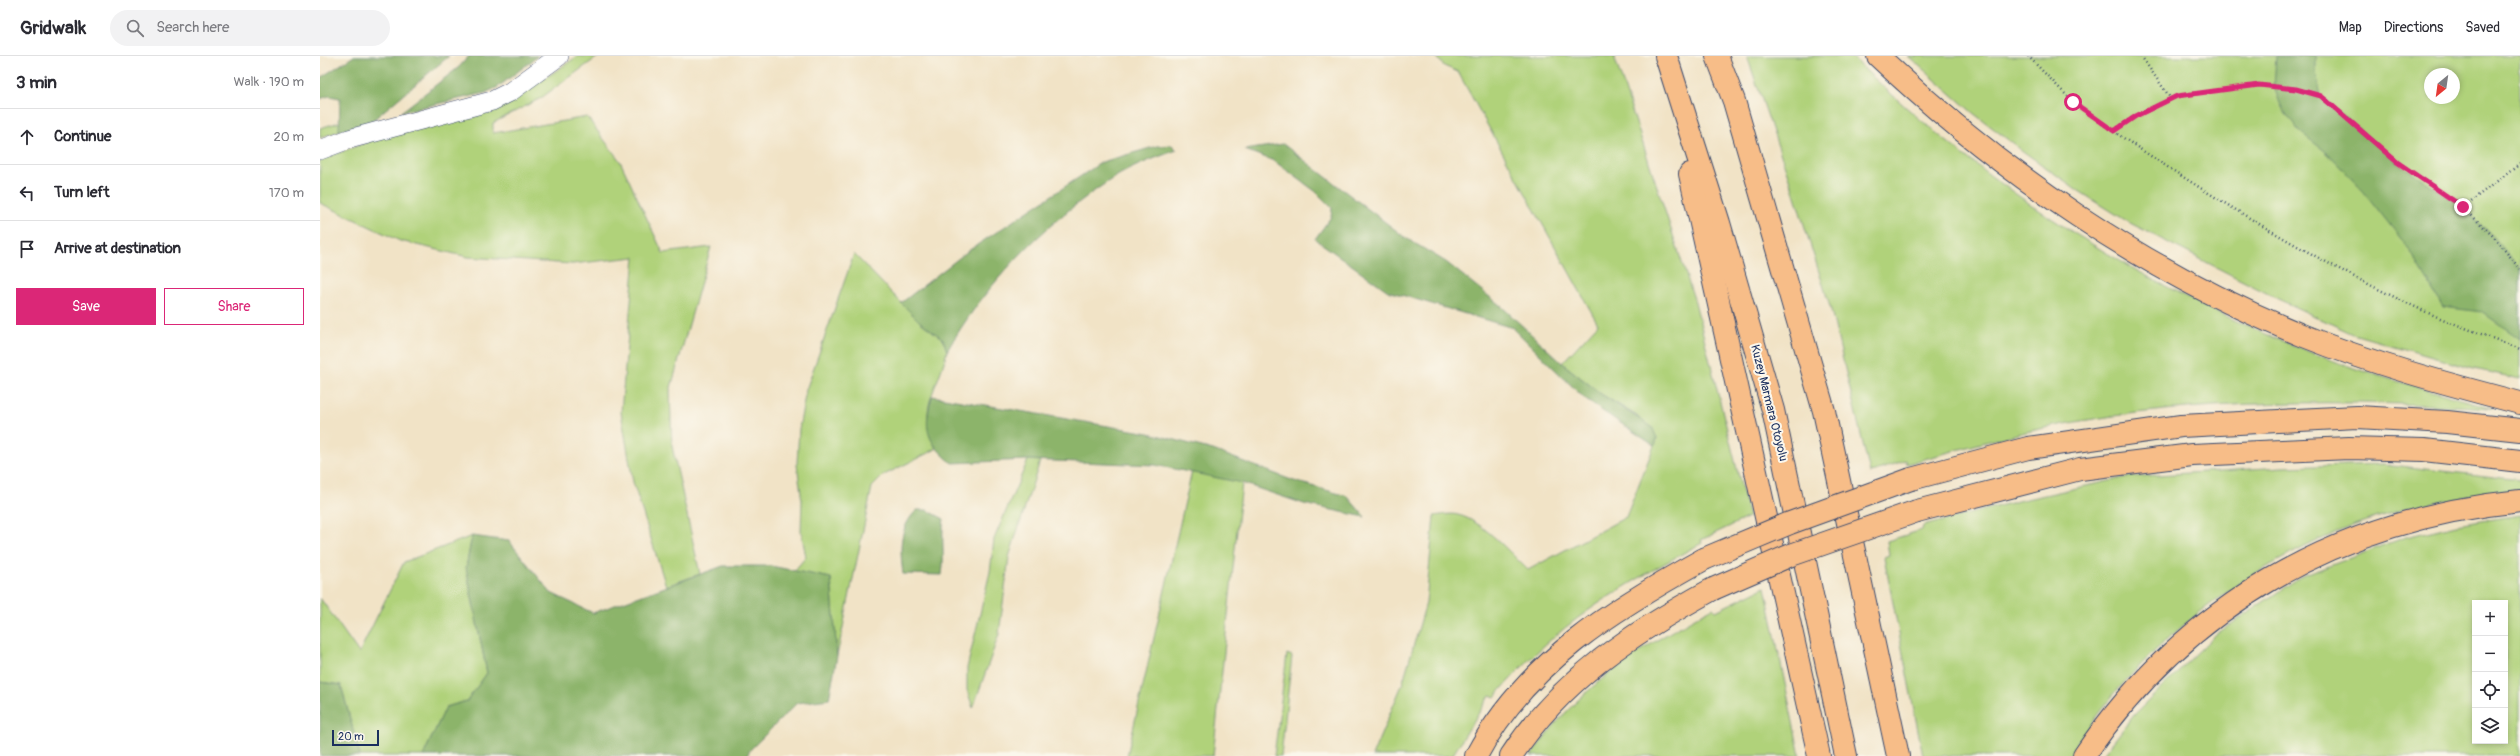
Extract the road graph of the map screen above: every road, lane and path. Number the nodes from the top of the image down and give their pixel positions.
1 (559, 56) edge
2 (1664, 56) edge
3 (1717, 56) edge
4 (1878, 56) edge
5 (2028, 56) edge
6 (2141, 56) edge
7 (2171, 99) junction
8 (2114, 131) junction
9 (320, 150) edge
10 (2520, 164) edge
11 (2463, 207) junction
12 (2520, 269) edge
13 (2520, 349) edge
14 (2520, 403) edge
15 (2520, 430) edge
16 (2520, 461) edge
17 (2520, 501) edge
18 (1476, 756) edge
19 (1511, 756) edge
20 (1819, 756) edge
21 (1846, 756) edge
22 (1898, 756) edge
23 (2084, 756) edge

1 - 9 street
2 - 20 highway
2 - 21 highway, Kuzey Marmara Otoyolu
3 - 22 highway
4 - 14 highway
5 - 8 path
6 - 7 path
7 - 8 path
7 - 11 path
8 - 13 path
10 - 11 path
11 - 12 path
15 - 18 highway, bridge
16 - 19 highway, bridge
17 - 23 highway

